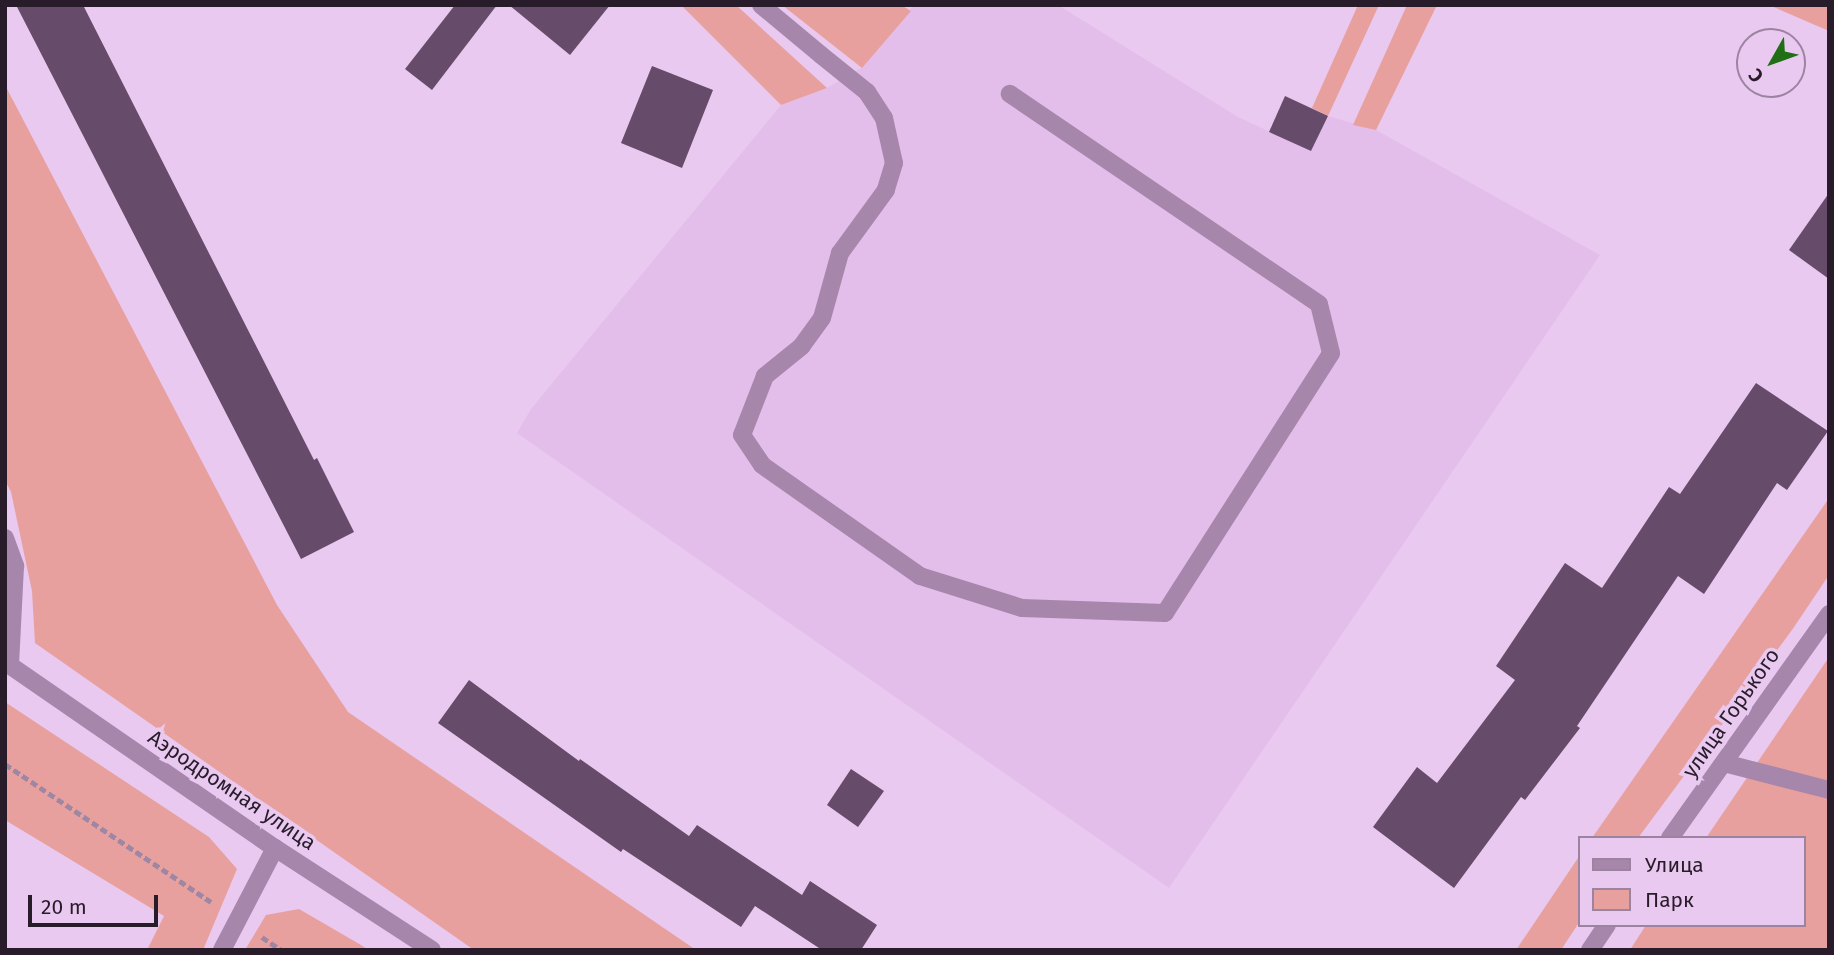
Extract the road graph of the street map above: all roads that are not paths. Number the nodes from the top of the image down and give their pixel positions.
1 (761, 5) edge
2 (1010, 94) dead end
3 (5, 538) edge
4 (1829, 614) edge
5 (7, 663) edge
6 (1724, 763) junction
7 (1829, 790) edge
8 (1671, 836) edge
9 (275, 848) junction
10 (1606, 927) edge
11 (222, 950) edge
12 (432, 950) edge
13 (1590, 950) edge

1 - 2 street
3 - 5 street, Аэродромная улица
4 - 6 street, улица Горького
5 - 9 street, Аэродромная улица
6 - 7 street
6 - 8 street, улица Горького
9 - 11 street
9 - 12 street, Аэродромная улица
10 - 13 street

